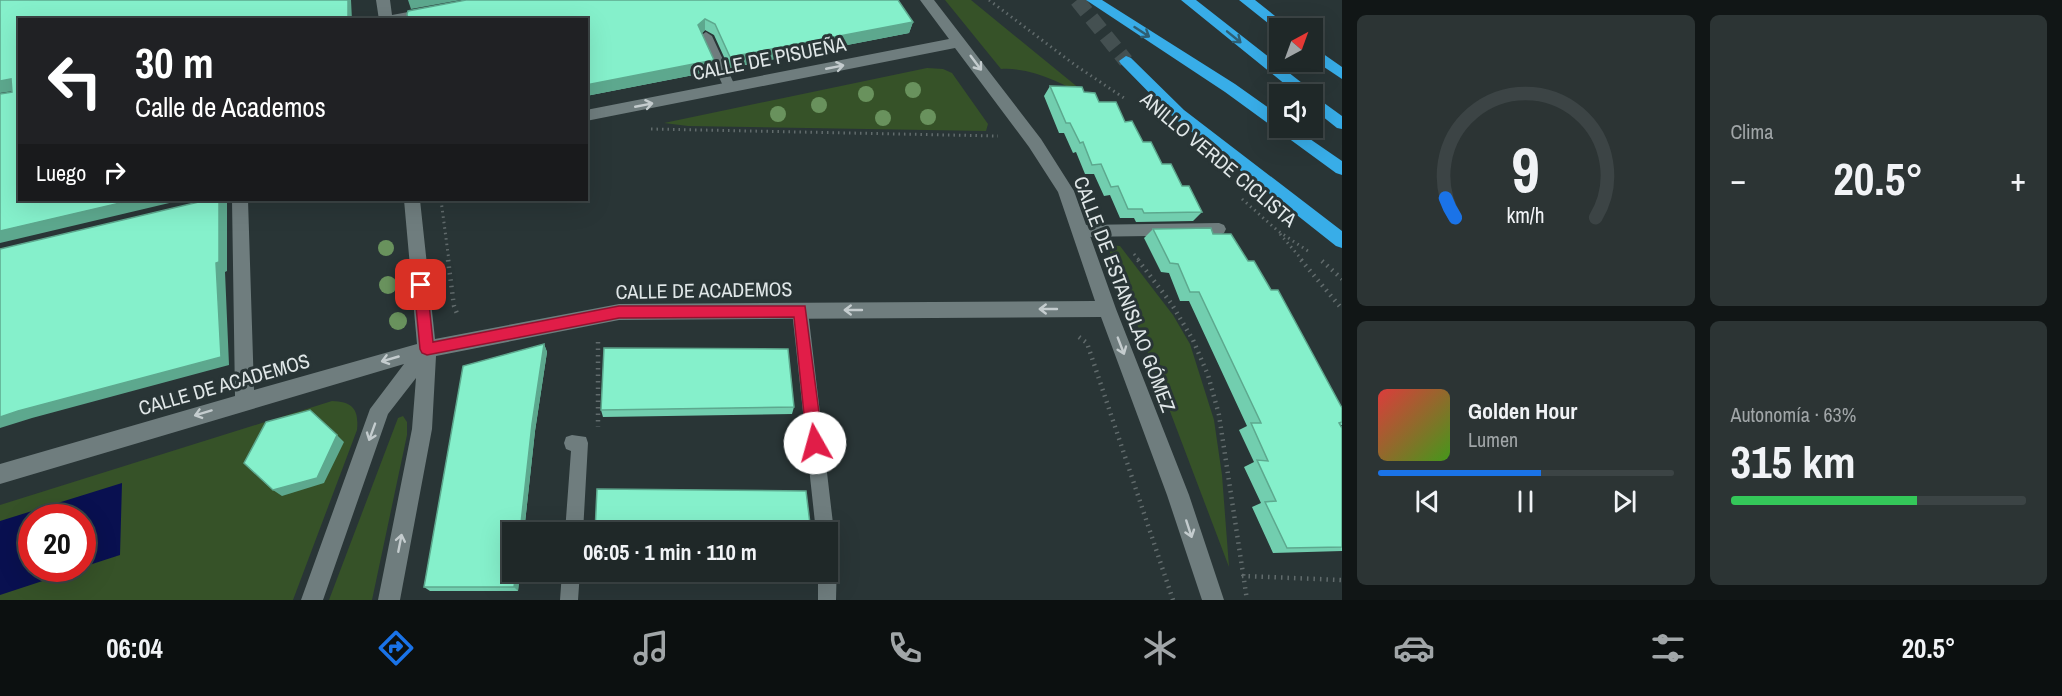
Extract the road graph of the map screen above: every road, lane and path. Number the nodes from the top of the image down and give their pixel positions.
1 (383, 0) edge
2 (927, 0) edge
3 (989, 0) edge
4 (1093, 0) edge
5 (1188, 0) edge
6 (1246, 0) edge
7 (446, 9) edge
8 (386, 18) edge
9 (397, 18) edge
10 (1270, 18) edge
11 (706, 36) edge
12 (960, 42) junction
13 (1323, 59) edge
14 (1126, 61) tunnel mouth
15 (1342, 74) edge
16 (1293, 84) edge
17 (730, 88) junction
18 (1127, 100) dead end
19 (1323, 109) edge
20 (588, 116) edge
21 (1269, 116) edge
22 (647, 122) dead end
23 (1342, 124) edge
24 (995, 128) dead end
25 (1298, 138) edge
26 (1342, 169) edge
27 (1234, 191) dead end
28 (240, 201) edge
29 (412, 201) edge
30 (1219, 229) dead end
31 (1080, 231) junction
32 (1114, 231) junction
33 (1278, 231) junction
34 (1342, 242) edge
35 (1342, 279) edge
36 (1107, 309) junction
37 (1342, 309) edge
38 (800, 311) junction
39 (1070, 335) dead end
40 (598, 336) dead end
41 (427, 349) junction
42 (245, 401) junction
43 (599, 418) edge
44 (572, 443) dead end
45 (0, 474) edge
46 (575, 522) edge
47 (824, 522) edge
48 (1242, 576) junction
49 (1342, 580) edge
50 (570, 582) edge
51 (827, 582) edge
52 (312, 600) edge
53 (389, 600) edge
54 (569, 600) edge
55 (827, 600) edge
56 (1173, 600) edge
57 (1213, 600) edge
58 (1247, 600) edge

1 - 8 street
2 - 12 street, CALLE DE ESTANISLAO GÓMEZ
3 - 18 path, ANILLO VERDE CICLISTA
4 -> 21 highway
5 -> 16 highway
6 - 10 highway
7 - 9 street
11 - 17 lane
17 -> 12 street, CALLE DE PISUEÑA
12 -> 31 street, CALLE DE ESTANISLAO GÓMEZ
13 - 15 highway
14 - 34 highway
20 -> 17 street, CALLE DE PISUEÑA
19 - 23 highway
22 - 24 path
25 - 26 highway
27 - 33 path, ANILLO VERDE CICLISTA
28 - 42 street
29 - 41 street
30 - 32 lane
31 - 32 lane
31 - 36 street, CALLE DE ESTANISLAO GÓMEZ
32 - 48 path
33 - 35 path, ANILLO VERDE CICLISTA
33 - 37 path
36 -> 38 street, CALLE DE ACADEMOS
36 -> 57 street, CALLE DE ESTANISLAO GÓMEZ
38 - 41 street, CALLE DE ACADEMOS
38 - 47 lane
39 - 56 path
40 - 43 path
41 -> 42 street, CALLE DE ACADEMOS
41 -> 52 street
53 -> 41 street
42 -> 45 street, CALLE DE ACADEMOS
44 - 46 lane
48 - 49 path
48 - 58 path
50 - 54 lane
51 - 55 lane

